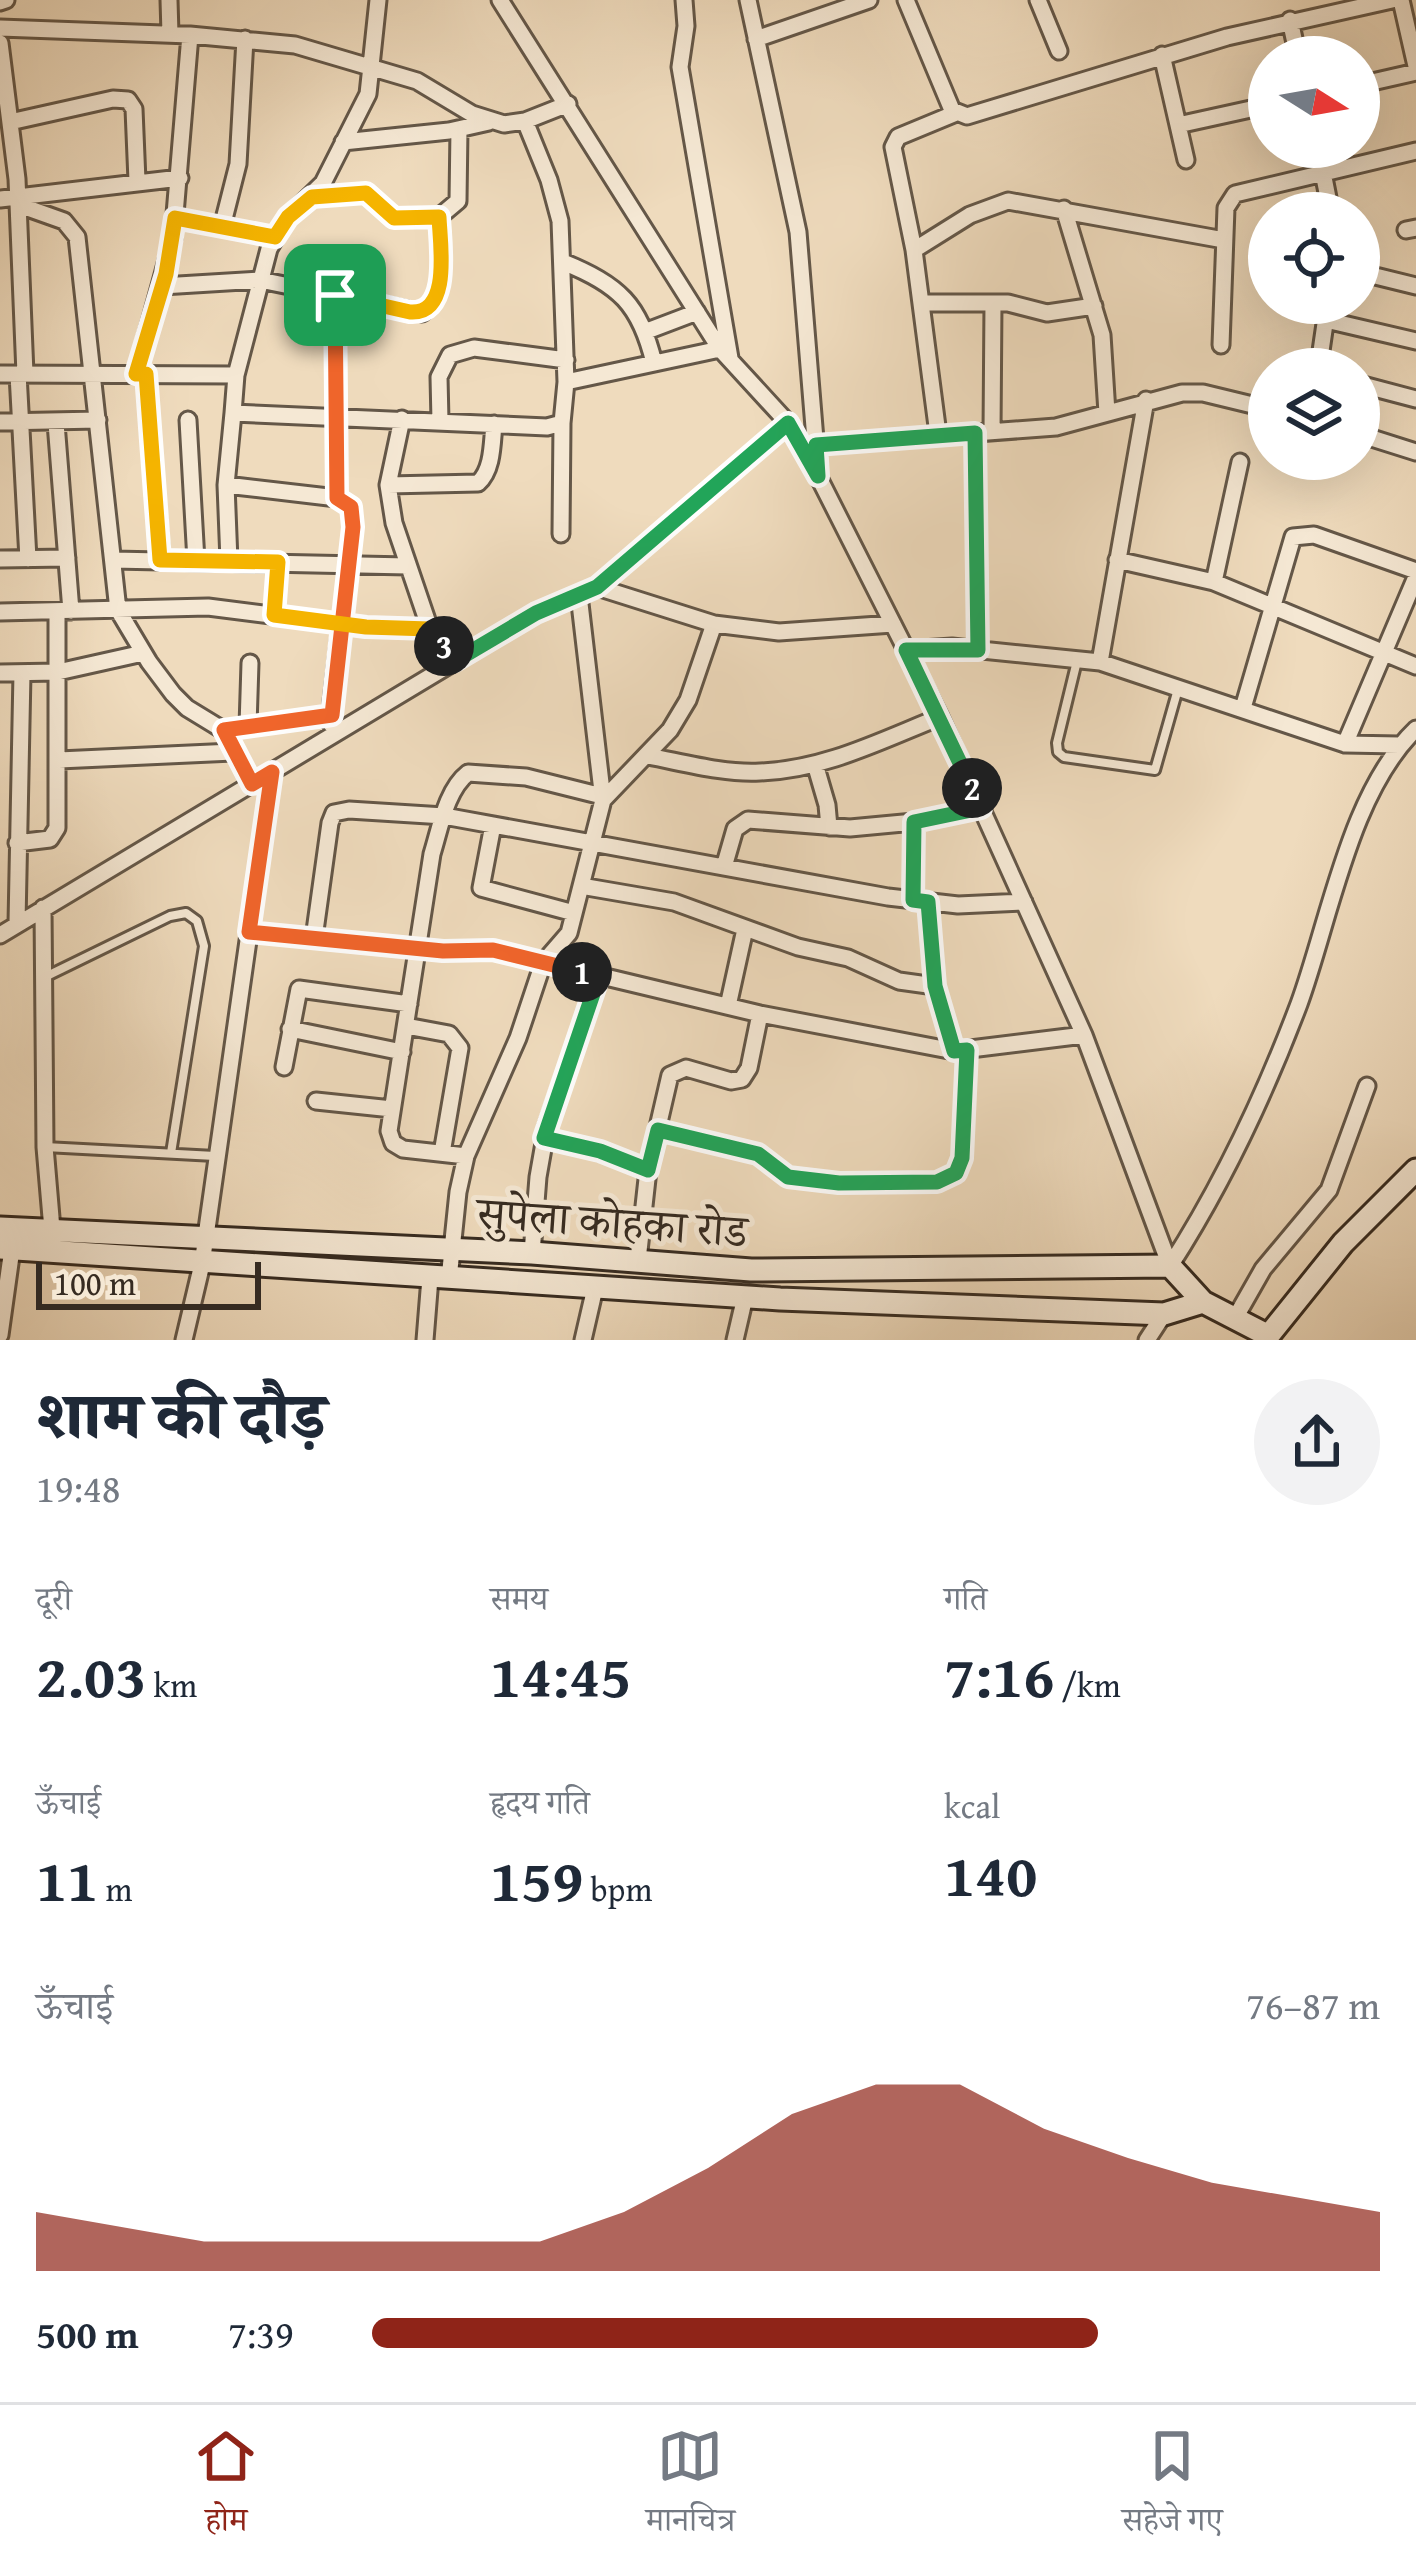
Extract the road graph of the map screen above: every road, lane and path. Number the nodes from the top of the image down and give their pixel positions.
1 (169, 0) edge
2 (378, 0) edge
3 (500, 0) edge
4 (684, 0) edge
5 (748, 0) edge
6 (869, 0) edge
7 (906, 0) edge
8 (1038, 0) edge
9 (1392, 0) edge
10 (1401, 0) edge
11 (1290, 20) junction
12 (0, 28) edge
13 (170, 34) junction
14 (190, 35) junction
15 (1293, 36) edge
16 (245, 39) junction
17 (756, 39) junction
18 (0, 43) edge
19 (1059, 51) dead end
20 (1162, 55) junction
21 (373, 69) junction
22 (1416, 69) edge
23 (1380, 79) edge
24 (3, 87) edge
25 (568, 104) junction
26 (1248, 110) edge
27 (956, 113) junction
28 (525, 121) junction
29 (10, 122) junction
30 (489, 122) junction
31 (1178, 125) junction
32 (459, 129) junction
33 (343, 142) junction
34 (1416, 151) edge
35 (1186, 160) dead end
36 (1322, 168) edge
37 (1323, 171) junction
38 (180, 178) junction
39 (137, 181) junction
40 (1326, 192) edge
41 (312, 197) junction
42 (12, 200) edge
43 (1064, 209) junction
44 (439, 217) junction
45 (175, 218) junction
46 (222, 227) junction
47 (275, 237) junction
48 (1224, 239) junction
49 (914, 250) junction
50 (563, 262) junction
51 (1380, 277) edge
52 (260, 280) junction
53 (162, 286) junction
54 (1416, 286) edge
55 (335, 295) junction
56 (922, 303) junction
57 (993, 303) junction
58 (21, 305) junction
59 (1094, 306) junction
60 (0, 307) edge
61 (697, 312) junction
62 (1365, 324) edge
63 (646, 332) junction
64 (1416, 340) edge
65 (1221, 346) dead end
66 (720, 349) junction
67 (566, 360) junction
68 (654, 363) junction
69 (731, 365) junction
70 (14, 374) edge
71 (93, 374) junction
72 (141, 374) junction
73 (236, 375) junction
74 (566, 382) junction
75 (1380, 390) edge
76 (1416, 399) edge
77 (1146, 400) junction
78 (1248, 404) edge
79 (233, 413) junction
80 (1107, 413) junction
81 (336, 417) junction
82 (402, 419) junction
83 (98, 420) junction
84 (188, 420) dead end
85 (0, 422) edge
86 (440, 422) junction
87 (21, 423) junction
88 (56, 423) junction
89 (562, 423) junction
90 (788, 423) junction
91 (494, 424) junction
92 (983, 432) junction
93 (938, 434) junction
94 (1380, 441) edge
95 (816, 445) junction
96 (1416, 452) edge
97 (1240, 462) dead end
98 (818, 476) junction
99 (388, 484) junction
100 (226, 485) junction
101 (337, 498) junction
102 (561, 534) dead end
103 (0, 559) edge
104 (28, 559) junction
105 (67, 559) junction
106 (113, 560) junction
107 (160, 560) junction
108 (1118, 560) junction
109 (196, 561) junction
110 (229, 561) junction
111 (278, 562) junction
112 (350, 566) junction
113 (409, 566) junction
114 (1416, 574) edge
115 (1214, 582) junction
116 (597, 587) junction
117 (580, 595) junction
118 (1270, 604) junction
119 (118, 610) junction
120 (0, 612) edge
121 (64, 612) junction
122 (274, 615) junction
123 (892, 623) junction
124 (344, 624) junction
125 (714, 624) junction
126 (430, 629) junction
127 (906, 650) junction
128 (978, 650) junction
129 (1384, 651) junction
130 (143, 653) junction
131 (1077, 659) junction
132 (455, 661) junction
133 (1100, 662) junction
134 (250, 663) dead end
135 (1416, 666) edge
136 (0, 673) edge
137 (22, 673) junction
138 (58, 673) junction
139 (1178, 687) junction
140 (1243, 709) junction
141 (940, 717) junction
142 (334, 723) junction
143 (0, 724) edge
144 (20, 724) junction
145 (248, 726) junction
146 (224, 730) junction
147 (1416, 730) edge
148 (1345, 744) junction
149 (1399, 745) junction
150 (233, 752) junction
151 (649, 756) junction
152 (59, 760) junction
153 (815, 764) junction
154 (272, 772) junction
155 (19, 778) junction
156 (0, 779) edge
157 (252, 784) junction
158 (602, 798) junction
159 (981, 808) junction
160 (444, 816) junction
161 (914, 822) junction
162 (493, 825) junction
163 (829, 827) junction
164 (17, 843) junction
165 (592, 844) junction
166 (724, 867) junction
167 (581, 886) junction
168 (920, 901) junction
169 (1024, 902) junction
170 (43, 908) junction
171 (574, 913) junction
172 (17, 923) junction
173 (745, 928) junction
174 (249, 932) junction
175 (0, 935) edge
176 (314, 938) junction
177 (419, 949) junction
178 (543, 963) junction
179 (599, 976) junction
180 (46, 977) junction
181 (935, 986) junction
182 (410, 1004) junction
183 (728, 1006) junction
184 (760, 1014) junction
185 (406, 1026) junction
186 (290, 1029) junction
187 (1084, 1035) junction
188 (961, 1051) junction
189 (402, 1052) junction
190 (284, 1067) dead end
191 (1367, 1086) dead end
192 (316, 1101) dead end
193 (392, 1109) junction
194 (658, 1130) junction
195 (544, 1138) junction
196 (46, 1147) junction
197 (171, 1153) junction
198 (442, 1154) junction
199 (216, 1156) junction
200 (466, 1156) junction
201 (648, 1170) junction
202 (1416, 1170) edge
203 (0, 1228) edge
204 (54, 1230) junction
205 (206, 1238) junction
206 (6, 1249) edge
207 (452, 1250) junction
208 (532, 1252) junction
209 (51, 1254) junction
210 (638, 1261) junction
211 (202, 1264) junction
212 (1170, 1266) junction
213 (439, 1278) junction
214 (595, 1288) junction
215 (745, 1297) junction
216 (1203, 1301) junction
217 (1164, 1314) junction
218 (1234, 1320) junction
219 (0, 1335) edge
220 (1266, 1338) edge
221 (184, 1340) edge
222 (424, 1340) edge
223 (583, 1340) edge
224 (735, 1340) edge
225 (1147, 1340) edge

1 - 13 street
2 - 21 street
3 - 25 street
4 - 69 street
5 - 17 street
6 - 17 street
7 - 27 street
8 - 19 street
9 - 11 street
10 - 22 street
11 - 15 street
11 - 20 street
12 - 13 street
13 - 14 street
14 - 16 street
14 - 38 street
16 - 21 street
16 - 46 street
17 - 95 street
18 - 24 street
20 - 27 street
20 - 31 street
21 - 30 street
21 - 33 street
22 - 23 street
24 - 29 street
25 - 28 street
25 - 61 street
26 - 31 street
27 - 49 street
28 - 30 street
28 - 50 street
29 - 39 street
29 - 42 street
30 - 32 street
31 - 35 street
32 - 33 street
32 - 44 street
33 - 41 street
34 - 37 street
36 - 37 street
37 - 40 street
37 - 48 street
38 - 39 street
38 - 45 street
39 - 42 street
41 - 44 street
41 - 47 street
42 - 58 street
42 - 71 street
43 - 48 street
43 - 49 street
43 - 59 street
44 - 55 street
45 - 46 street
45 - 53 street
46 - 47 street
47 - 52 street
48 - 65 street
49 - 56 street
50 - 63 street
50 - 67 street
51 - 54 street
52 - 53 street
52 - 55 street
52 - 73 street
53 - 72 street
55 - 81 street
56 - 57 street
56 - 93 street
57 - 59 street
57 - 92 street
58 - 60 street
58 - 70 street
59 - 80 street
61 - 63 street
61 - 66 street
62 - 64 street
63 - 68 street
66 - 68 street
66 - 69 street
67 - 74 street
67 - 86 street
68 - 74 street
69 - 90 street
70 - 71 street
70 - 87 street
71 - 72 street
71 - 83 street
72 - 73 street
72 - 107 street
73 - 79 street
74 - 89 street
75 - 76 street
77 - 78 street
77 - 80 street
77 - 108 street
79 - 81 street
79 - 100 street
80 - 92 street
81 - 82 street
81 - 101 street
82 - 86 street
82 - 99 street
83 - 88 street
83 - 106 street
84 - 109 street
85 - 87 street
86 - 91 street
87 - 88 street
87 - 104 street
88 - 105 street
89 - 91 street
89 - 102 street
90 - 98 street
90 - 116 street
91 - 99 street
92 - 93 street
92 - 128 street
93 - 95 street
94 - 96 street
95 - 98 street
97 - 115 street
98 - 123 street
99 - 113 street
100 - 101 street
100 - 110 street
101 - 112 street
103 - 104 street
104 - 105 street
105 - 121 street
106 - 107 street
106 - 119 street
107 - 109 street
108 - 115 street
108 - 133 street
109 - 110 street
110 - 111 street
111 - 112 street
111 - 122 street
112 - 113 street
112 - 124 street
113 - 126 street
114 - 118 street
114 - 129 street
115 - 118 street
116 - 117 street
116 - 125 street
117 - 132 street
117 - 158 street
118 - 129 street
118 - 140 street
119 - 121 street
119 - 122 street
119 - 130 street
120 - 121 street
121 - 138 street
122 - 124 street
123 - 125 street
123 - 127 street
124 - 126 street
124 - 142 street
125 - 151 street
126 - 132 street
127 - 128 street
127 - 141 street
128 - 131 street
129 - 135 street
129 - 148 street
130 - 138 street
130 - 146 street
131 - 133 street
131 - 139 lane
132 - 142 street
133 - 139 street
134 - 145 street
136 - 137 street
137 - 138 street
137 - 144 street
138 - 152 street
139 - 140 street
140 - 148 street
141 - 153 street
141 - 159 street
142 - 145 street
142 - 154 street
143 - 144 street
144 - 155 street
145 - 146 street
146 - 150 street
147 - 149 street
148 - 149 street
149 - 212 street
150 - 152 street
150 - 157 street
151 - 153 street
151 - 158 street
152 - 164 street
153 - 163 street
154 - 157 street
154 - 174 street
155 - 156 street
155 - 164 street
157 - 170 street
158 - 160 street
158 - 165 street
159 - 161 street
159 - 169 street
160 - 162 street
160 - 176 street
160 - 177 street
161 - 163 street
161 - 168 street
162 - 165 street
162 - 171 street
163 - 166 street
164 - 172 street
165 - 166 street
165 - 167 street
166 - 168 street
167 - 171 street
167 - 173 street
168 - 169 street
168 - 181 street
169 - 187 street
170 - 172 street
170 - 180 street
171 - 178 street
172 - 175 street
173 - 181 street
173 - 183 street
174 - 176 street
174 - 199 street
176 - 177 street
177 - 178 street
177 - 182 street
178 - 179 street
178 - 200 street
179 - 183 street
179 - 195 street
180 - 196 street
180 - 197 lane
181 - 188 street
182 - 185 street
182 - 186 street
183 - 184 street
184 - 188 street
184 - 194 street
185 - 189 street
185 - 198 street
186 - 189 street
186 - 190 street
187 - 188 street
187 - 212 street
188 - 194 street
189 - 193 street
191 - 218 street
192 - 193 street
193 - 198 street
194 - 201 street
195 - 201 street
195 - 208 street
196 - 197 lane
196 - 204 street
197 - 199 lane
198 - 200 street
199 - 205 street
200 - 207 street
201 - 210 street
202 - 220 street
203 - 204 street, सुपेला कोहका रोड
204 - 205 street, सुपेला कोहका रोड
204 - 209 street
205 - 207 street, सुपेला कोहका रोड
205 - 211 street
206 - 209 street, सुपेला कोहका रोड
206 - 219 street
207 - 208 street, सुपेला कोहका रोड
207 - 213 street
208 - 210 street, सुपेला कोहका रोड
209 - 211 street, सुपेला कोहका रोड
210 - 212 street, सुपेला कोहका रोड
211 - 213 street, सुपेला कोहका रोड
211 - 221 street
212 - 216 street
213 - 214 street, सुपेला कोहका रोड
213 - 222 street
214 - 215 street, सुपेला कोहका रोड
214 - 223 street
215 - 217 street, सुपेला कोहका रोड
215 - 224 street
216 - 217 street, सुपेला कोहका रोड
216 - 218 street
217 - 225 street
218 - 220 street

